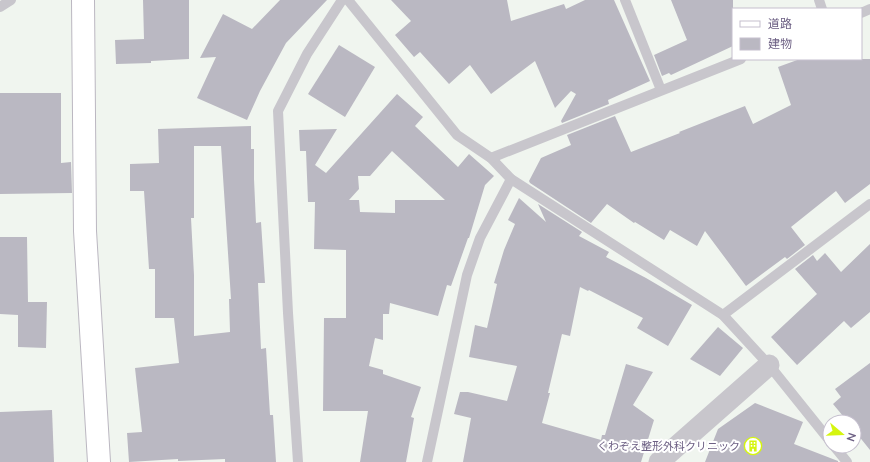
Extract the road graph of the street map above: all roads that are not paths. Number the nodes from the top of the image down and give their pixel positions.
1 (11, 0) edge
2 (83, 0) edge
3 (342, 0) edge
4 (348, 0) edge
5 (625, 0) edge
6 (0, 7) edge
7 (738, 60) edge
8 (661, 90) junction
9 (491, 158) junction
10 (511, 179) junction
11 (870, 204) edge
12 (723, 315) junction
13 (769, 365) junction
14 (822, 431) edge
15 (840, 454) edge
16 (98, 462) edge
17 (298, 462) edge
18 (427, 462) edge
19 (659, 462) edge
20 (847, 462) edge

1 - 6 lane
2 - 16 street
3 - 17 lane
4 - 9 lane
5 - 8 lane
7 - 8 lane
8 - 9 lane
9 - 10 lane
10 - 12 lane
10 - 18 lane
11 - 12 lane
12 - 13 lane
13 - 14 lane
13 - 19 street
15 - 20 lane

